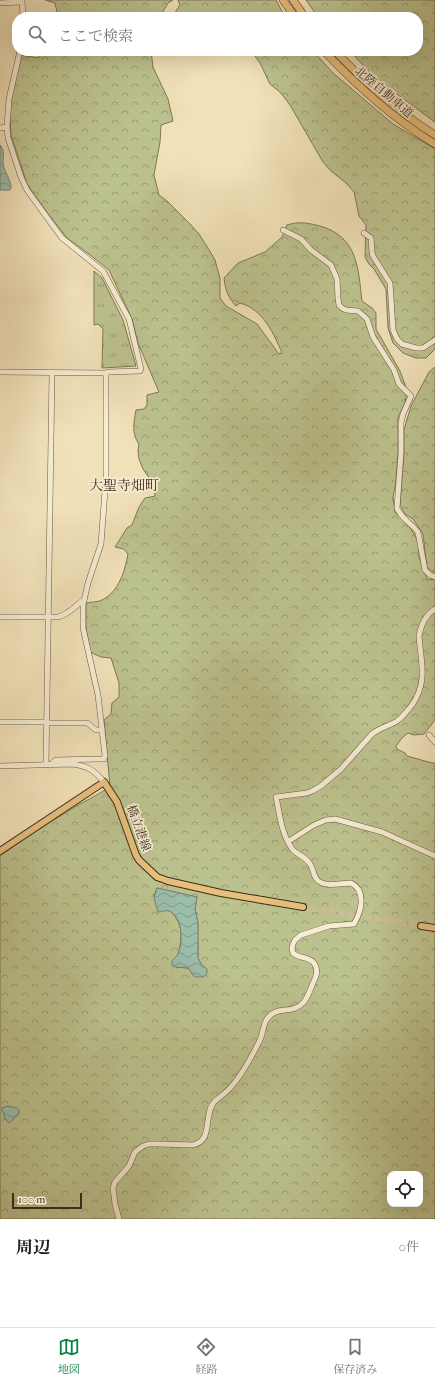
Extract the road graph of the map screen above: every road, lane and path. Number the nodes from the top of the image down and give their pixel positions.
1 (283, 0) edge
2 (292, 0) edge
3 (19, 1) edge
4 (0, 3) edge
5 (22, 12) edge
6 (291, 12) edge
7 (301, 12) edge
8 (19, 56) edge
9 (329, 56) edge
10 (340, 56) edge
11 (7, 127) junction
12 (0, 128) edge
13 (435, 135) edge
14 (435, 144) edge
15 (283, 230) dead end
16 (364, 233) dead end
17 (435, 340) edge
18 (0, 372) edge
19 (106, 373) junction
20 (52, 374) junction
21 (435, 577) edge
22 (84, 600) junction
23 (435, 608) edge
24 (0, 617) edge
25 (48, 618) junction
26 (0, 722) edge
27 (47, 723) junction
28 (102, 730) junction
29 (429, 735) dead end
30 (435, 742) edge
31 (48, 765) junction
32 (0, 766) edge
33 (104, 782) junction
34 (289, 841) junction
35 (0, 851) edge
36 (435, 856) edge
37 (303, 907) tunnel mouth
38 (421, 926) tunnel mouth
39 (435, 928) edge
40 (118, 1219) edge

1 - 6 highway
2 - 7 highway
3 - 4 street
3 - 5 street
8 - 11 street
9 - 14 highway, 北陸自動車道
10 - 13 highway, 北陸自動車道
11 - 12 street
11 - 19 street
15 - 21 street
16 - 17 street
18 - 20 street
19 - 20 street
19 - 22 street
20 - 25 street
22 - 25 street
22 - 28 street
23 - 34 street
24 - 25 street
25 - 27 street
26 - 27 street
27 - 28 street
27 - 31 street
28 - 31 street
29 - 30 street
31 - 32 street
31 - 33 street
33 - 35 main road
33 - 37 main road, 橋立港線
34 - 36 street
34 - 40 street
38 - 39 main road

